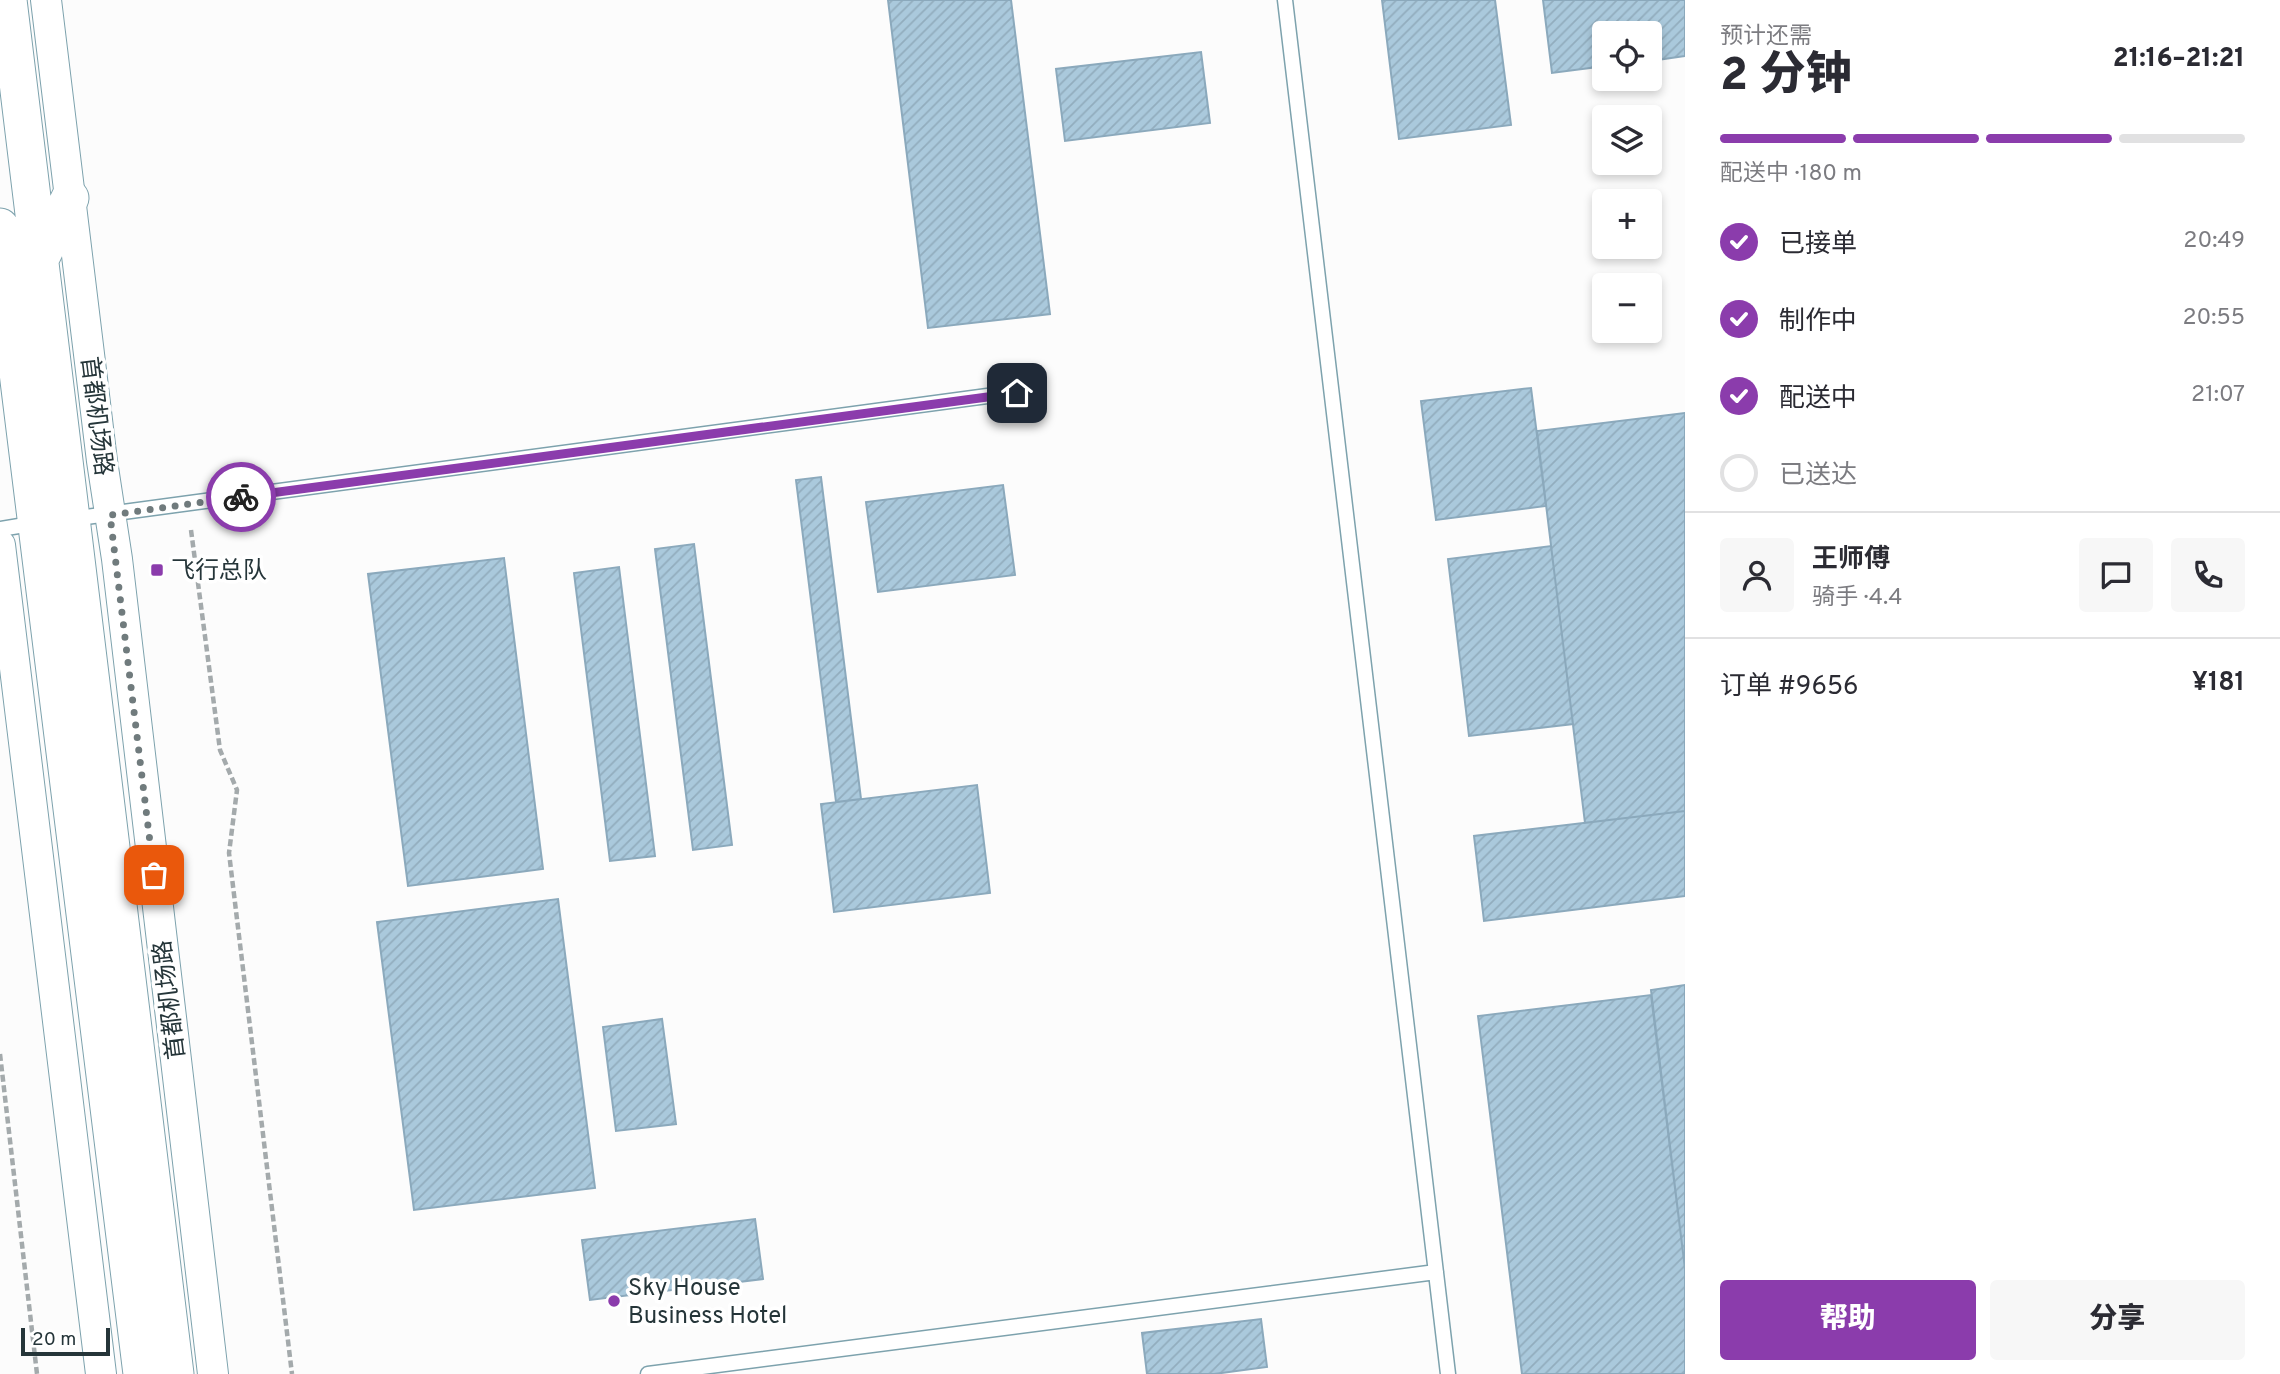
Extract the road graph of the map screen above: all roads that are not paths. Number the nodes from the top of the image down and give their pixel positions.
1 (8, 0) edge
2 (46, 0) edge
3 (1285, 0) edge
4 (8, 78) edge
5 (70, 198) junction
6 (0, 228) edge
7 (15, 261) edge
8 (1017, 393) dead end
9 (110, 515) junction
10 (53, 522) junction
11 (0, 529) edge
12 (0, 545) edge
13 (1436, 1272) junction
14 (756, 1367) edge
15 (101, 1374) edge
16 (142, 1374) edge
17 (175, 1374) edge
18 (214, 1374) edge
19 (648, 1374) edge
20 (1448, 1374) edge

1 - 4 street, 首都机场路
2 - 5 street, 首都机场路
3 - 13 lane
4 - 7 street, 首都机场路
5 - 7 street
5 - 9 street, 首都机场路
6 - 7 street, 首都机场路
7 - 10 street, 首都机场路
8 - 9 lane
9 - 10 lane
9 - 18 street, 首都机场路
10 - 11 lane
10 - 16 street, 首都机场路
10 - 17 street, 首都机场路
12 - 15 street
13 - 14 lane
13 - 20 lane
14 - 19 lane

